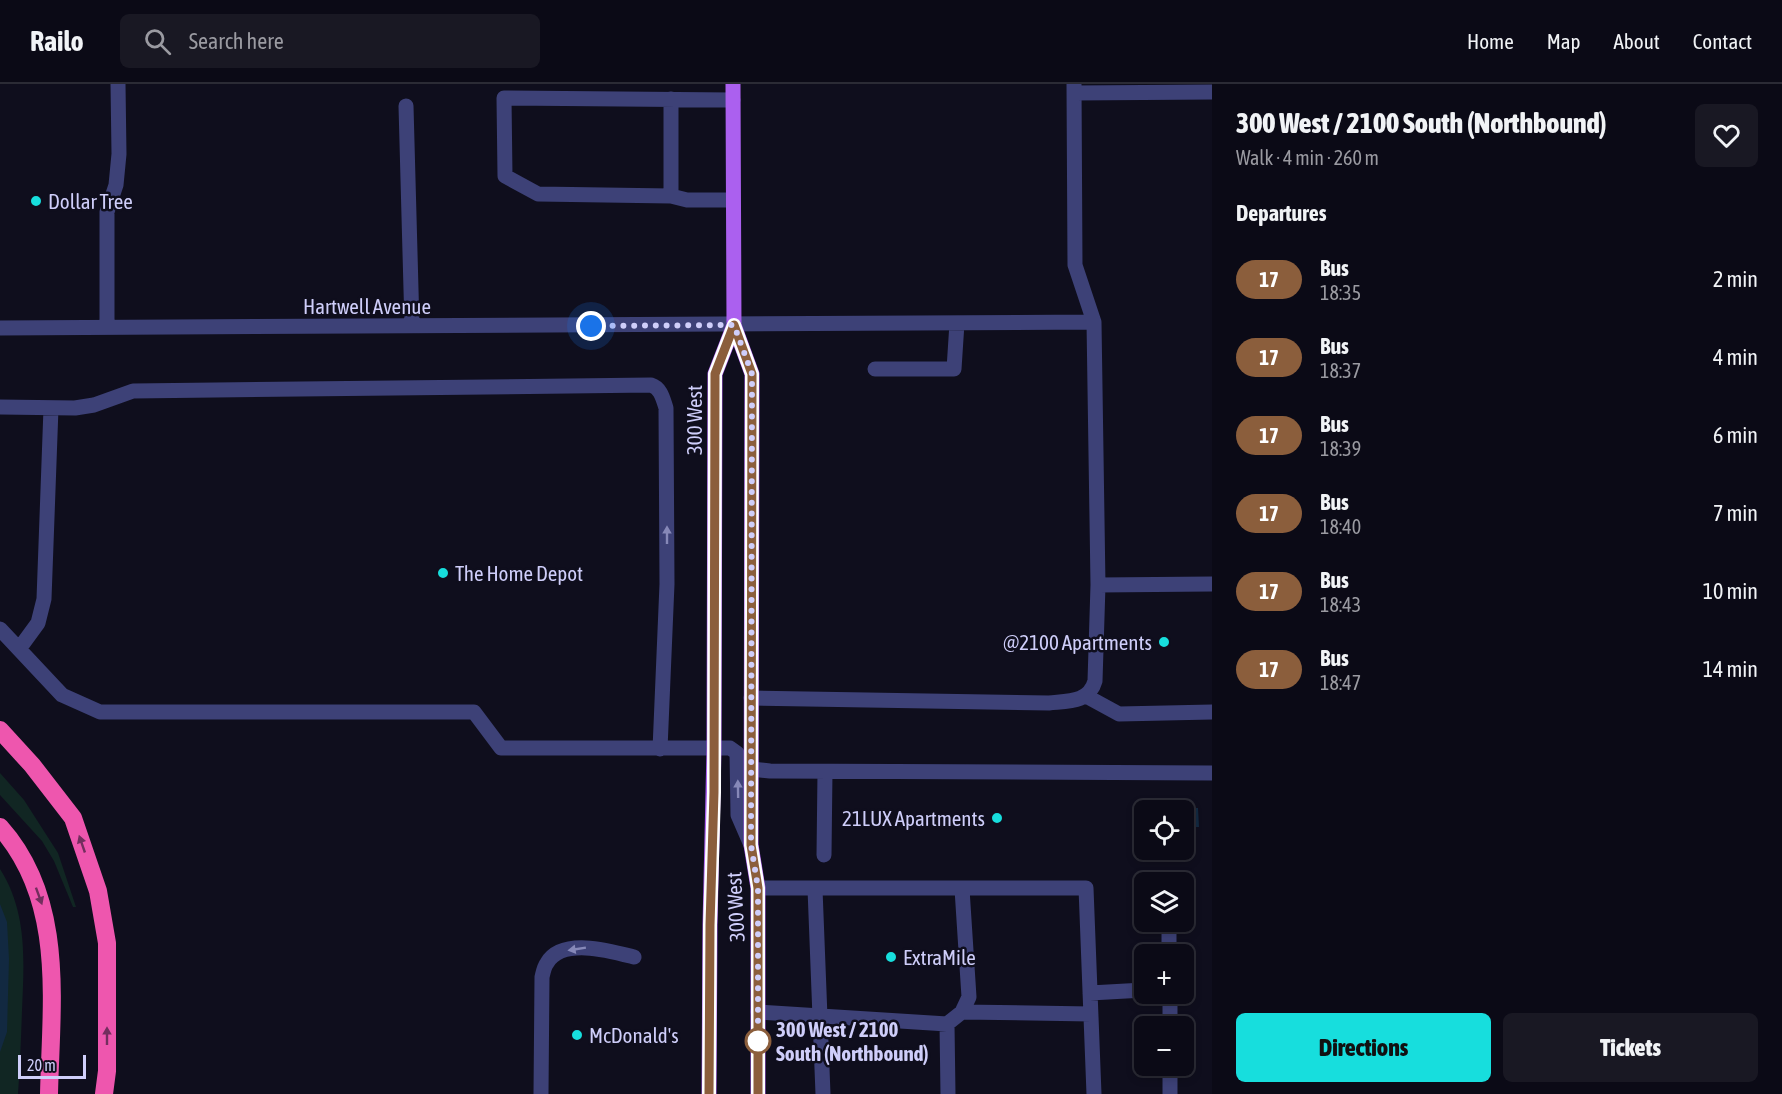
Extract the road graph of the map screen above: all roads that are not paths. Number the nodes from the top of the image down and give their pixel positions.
1 (118, 84) edge
2 (1074, 88) edge
3 (733, 92) edge
4 (1212, 92) edge
5 (671, 99) junction
6 (406, 106) dead end
7 (671, 196) junction
8 (732, 200) junction
9 (1094, 322) junction
10 (957, 323) junction
11 (734, 325) junction
12 (411, 326) junction
13 (107, 327) junction
14 (0, 328) edge
15 (875, 369) dead end
16 (0, 407) edge
17 (51, 408) junction
18 (1212, 584) edge
19 (1098, 585) junction
20 (0, 629) edge
21 (19, 650) junction
22 (1086, 696) junction
23 (751, 698) junction
24 (1212, 712) edge
25 (0, 730) edge
26 (714, 748) junction
27 (660, 749) junction
28 (751, 770) junction
29 (825, 772) junction
30 (1212, 773) edge
31 (0, 827) edge
32 (751, 845) junction
33 (824, 855) dead end
34 (758, 888) junction
35 (814, 889) junction
36 (962, 889) junction
37 (634, 957) dead end
38 (1134, 991) edge
39 (1090, 993) junction
40 (758, 1012) junction
41 (962, 1012) junction
42 (1091, 1014) junction
43 (820, 1015) junction
44 (946, 1024) junction
45 (1170, 1076) edge
46 (49, 1094) edge
47 (104, 1094) edge
48 (541, 1094) edge
49 (710, 1094) edge
50 (758, 1094) edge
51 (823, 1094) edge
52 (948, 1094) edge
53 (1094, 1094) edge
54 (1170, 1094) edge

1 - 13 street
2 - 4 street
2 - 9 street
3 - 5 street
3 - 8 main road, 300 West
5 - 7 street
5 - 7 street
6 - 12 street
7 - 8 street
8 - 11 main road, 300 West
9 - 10 street, Hartwell Avenue
9 - 19 street
10 - 11 street, Hartwell Avenue
10 - 15 street
11 - 12 street, Hartwell Avenue
11 - 23 main road, 300 West
11 - 26 main road, 300 West
12 - 13 street, Hartwell Avenue
13 - 14 street, Hartwell Avenue
16 - 17 street
17 - 21 street
27 -> 17 street
18 - 19 street
19 - 22 street
20 - 21 street
21 - 27 street
22 - 23 street
22 - 24 street
23 - 28 main road, 300 West
47 -> 25 highway
26 - 27 street
32 -> 26 street
26 - 49 main road, 300 West
28 - 29 street
28 - 32 main road, 300 West
29 - 30 street
29 - 33 street
31 -> 46 highway
32 - 34 main road, 300 West
34 - 35 street
34 - 40 main road, 300 West
35 - 36 street
35 - 43 street
36 - 39 street
36 - 41 street
37 -> 48 street
38 - 39 street
39 - 42 street
40 - 43 street
40 - 50 main road, 300 West
41 - 42 street
41 - 44 street
42 - 53 street
43 - 44 street
43 - 51 street
44 - 52 street
45 - 54 street

